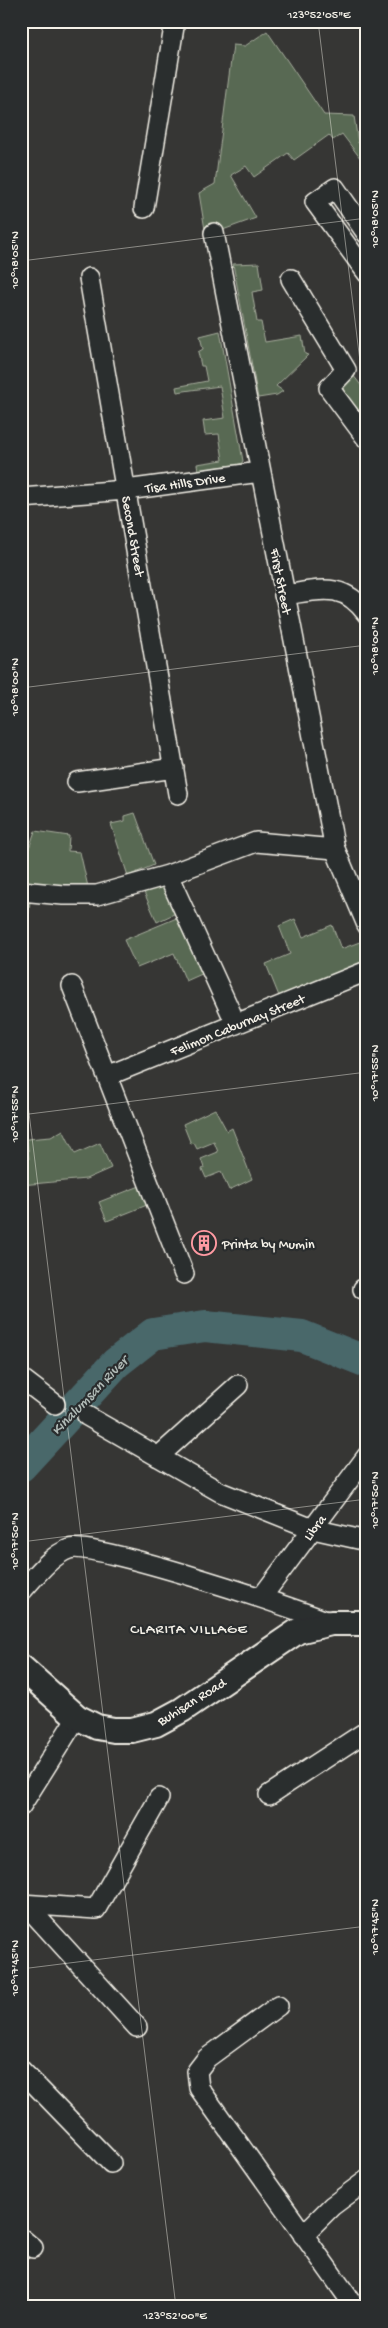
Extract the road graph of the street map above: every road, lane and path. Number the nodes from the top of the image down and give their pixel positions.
1 (175, 21) edge
2 (144, 208) dead end
3 (214, 233) dead end
4 (367, 234) edge
5 (367, 273) edge
6 (90, 278) dead end
7 (291, 279) dead end
8 (364, 429) edge
9 (260, 472) junction
10 (126, 490) junction
11 (21, 498) edge
12 (284, 594) junction
13 (367, 614) edge
14 (174, 768) junction
15 (77, 782) dead end
16 (178, 794) dead end
17 (335, 849) junction
18 (168, 875) junction
19 (21, 891) edge
20 (367, 925) edge
21 (367, 971) edge
22 (72, 986) dead end
23 (236, 1024) junction
24 (107, 1076) junction
25 (184, 1274) dead end
26 (21, 1378) edge
27 (238, 1385) dead end
28 (55, 1404) dead end
29 (87, 1416) dead end
30 (367, 1456) edge
31 (158, 1457) junction
32 (313, 1529) junction
33 (367, 1542) edge
34 (21, 1592) edge
35 (261, 1598) junction
36 (331, 1623) junction
37 (367, 1623) edge
38 (21, 1667) edge
39 (77, 1716) junction
40 (367, 1731) edge
41 (269, 1794) dead end
42 (158, 1798) dead end
43 (21, 1806) edge
44 (23, 1904) edge
45 (278, 2006) dead end
46 (137, 2027) dead end
47 (21, 2070) edge
48 (111, 2163) dead end
49 (367, 2180) edge
50 (303, 2235) junction
51 (355, 2307) edge

1 - 2 street
3 - 9 street, First Street
4 - 5 street
6 - 10 street, Second Street
7 - 8 street
9 - 10 street, Tisa Hills Drive
9 - 12 street, First Street
10 - 11 street, Tisa Hills Drive
10 - 14 street, Second Street
12 - 13 street
12 - 17 street, First Street
14 - 15 street
14 - 16 street, Second Street
17 - 18 street
17 - 20 street, First Street
18 - 19 street
18 - 23 street
21 - 23 street, Felimon Caburnay Street
22 - 24 street
23 - 24 street, Felimon Caburnay Street
24 - 25 street
26 - 28 street
27 - 31 street
29 - 31 street
30 - 32 street, Libra
31 - 32 street
32 - 33 street
32 - 35 street, Libra
34 - 35 street
35 - 36 street
36 - 37 street, Buhisan Road
36 - 39 street, Buhisan Road
38 - 39 street, Buhisan Road
39 - 43 street
40 - 41 street
42 - 44 street
44 - 46 street
45 - 50 street
47 - 48 street
49 - 50 street
50 - 51 street

